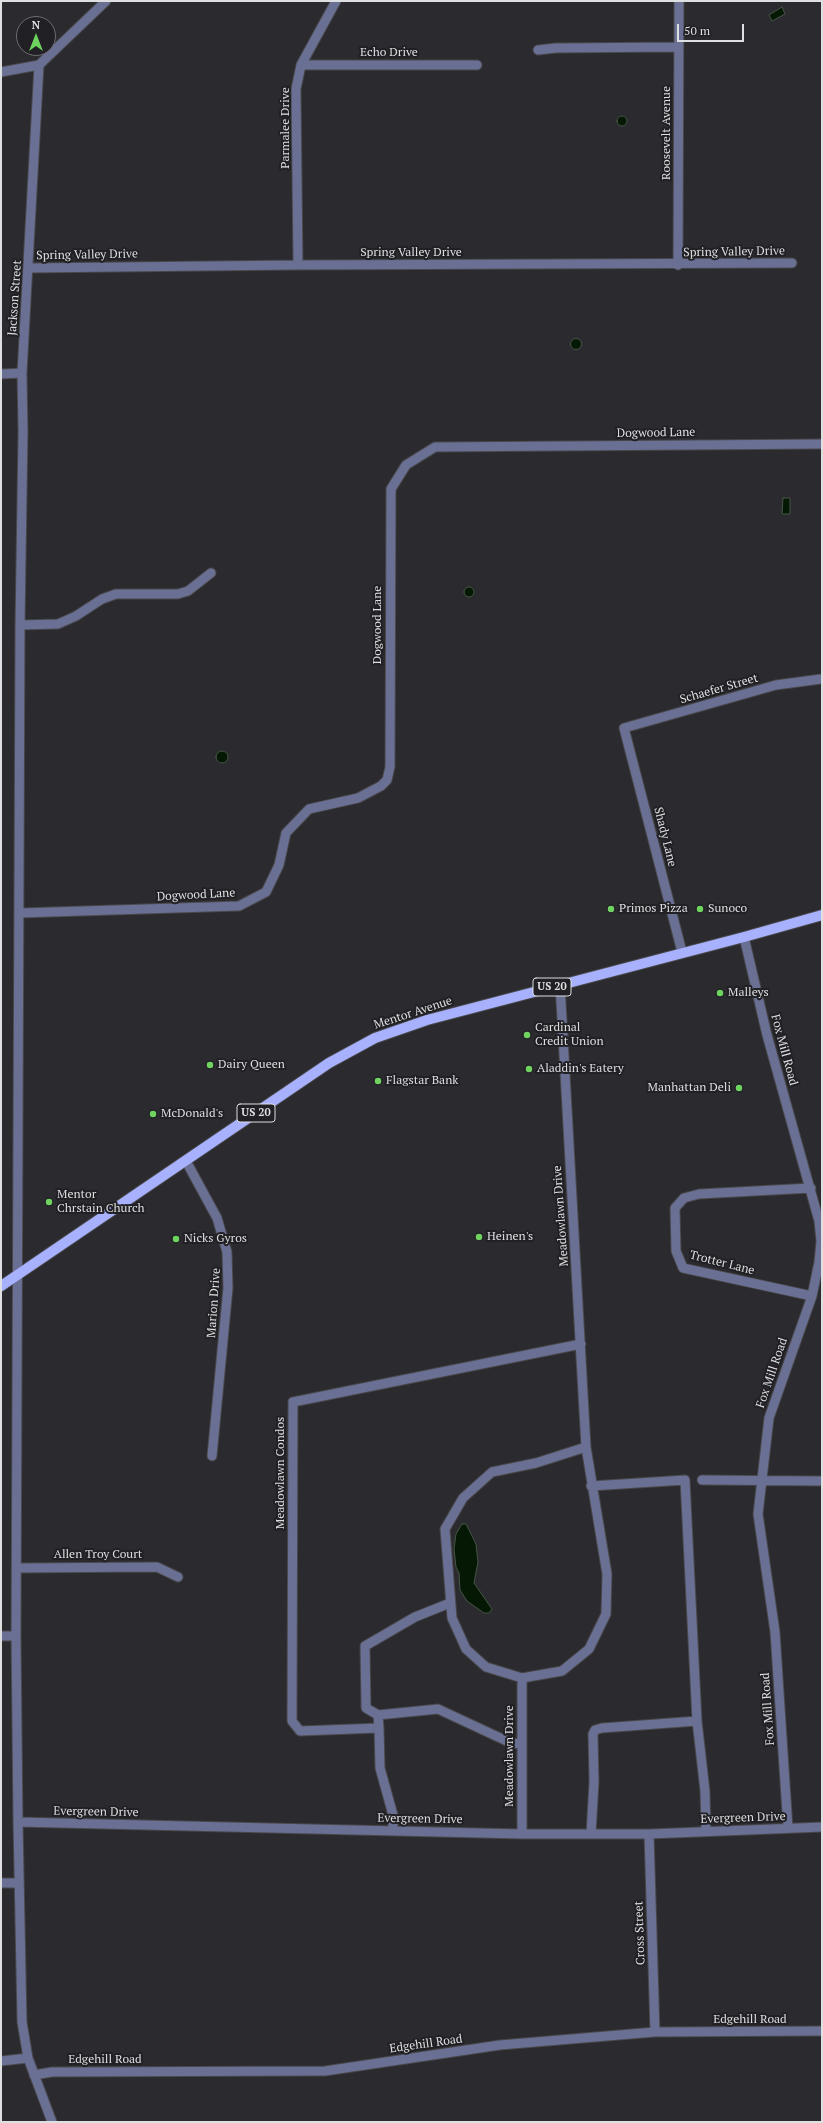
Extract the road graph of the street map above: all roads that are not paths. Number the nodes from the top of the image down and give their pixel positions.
1 (106, 1) edge
2 (336, 1) edge
3 (679, 1) edge
4 (679, 47) junction
5 (538, 50) dead end
6 (39, 65) junction
7 (301, 65) junction
8 (477, 65) dead end
9 (1, 72) edge
10 (792, 263) dead end
11 (298, 265) junction
12 (678, 265) junction
13 (29, 268) junction
14 (22, 373) junction
15 (1, 374) edge
16 (821, 444) edge
17 (211, 573) dead end
18 (20, 624) junction
19 (821, 679) edge
20 (624, 728) joint
21 (20, 913) junction
22 (822, 915) edge
23 (744, 937) junction
24 (682, 952) junction
25 (560, 984) junction
26 (186, 1161) junction
27 (811, 1188) junction
28 (18, 1274) junction
29 (1, 1286) edge
30 (812, 1296) junction
31 (581, 1344) junction
32 (586, 1447) junction
33 (212, 1456) dead end
34 (702, 1480) dead end
35 (762, 1480) junction
36 (820, 1481) dead end
37 (591, 1486) junction
38 (17, 1568) junction
39 (178, 1577) dead end
40 (450, 1603) junction
41 (1, 1636) edge
42 (16, 1636) junction
43 (522, 1678) junction
44 (378, 1715) junction
45 (698, 1721) junction
46 (379, 1728) junction
47 (522, 1744) junction
48 (18, 1822) junction
49 (822, 1827) edge
50 (788, 1828) junction
51 (393, 1831) junction
52 (706, 1831) junction
53 (522, 1834) junction
54 (591, 1834) junction
55 (649, 1834) junction
56 (1, 1883) edge
57 (19, 1884) junction
58 (822, 2031) edge
59 (655, 2032) junction
60 (28, 2058) junction
61 (1, 2061) edge
62 (34, 2075) junction
63 (52, 2122) edge

1 - 6 street
2 - 7 street, Parmalee Drive
3 - 4 street, Roosevelt Avenue
4 - 5 street
4 - 12 street, Roosevelt Avenue
6 - 9 street
6 - 13 street, Jackson Street
7 - 8 street, Echo Drive
7 - 11 street, Parmalee Drive
10 - 12 street, Spring Valley Drive
11 - 12 street, Spring Valley Drive
11 - 13 street, Spring Valley Drive
13 - 14 street, Jackson Street
14 - 15 street
14 - 18 street, Jackson Street
16 - 21 street, Dogwood Lane
17 - 18 street
18 - 21 street, Jackson Street
19 - 20 street, Schaefer Street
20 - 24 street, Shady Lane
21 - 28 street, Jackson Street
22 - 23 main road, Mentor Avenue / US 20
23 - 24 main road, Mentor Avenue / US 20
23 - 27 street, Fox Mill Road
24 - 25 main road, Mentor Avenue / US 20
25 - 26 main road, Mentor Avenue / US 20
25 - 31 street, Meadowlawn Drive
26 - 28 main road, Mentor Avenue / US 20
26 - 33 street, Marion Drive
27 - 30 street, Fox Mill Road
27 - 30 street, Trotter Lane
28 - 29 main road, Mentor Avenue / US 20
28 - 38 street, Jackson Street
30 - 35 street, Fox Mill Road
31 - 32 street, Meadowlawn Drive
31 - 46 street, Meadowlawn Condos
32 - 37 street, Meadowlawn Drive
32 - 40 street, Meadowlawn Drive
34 - 35 street
35 - 36 street
35 - 50 street, Fox Mill Road
37 - 43 street, Meadowlawn Drive
37 - 45 street
38 - 39 street, Allen Troy Court
38 - 42 street, Jackson Street
40 - 43 street, Meadowlawn Drive
40 - 44 street
41 - 42 street
42 - 48 street, Jackson Street
43 - 47 street, Meadowlawn Drive
44 - 46 street
44 - 47 street
45 - 52 street
45 - 54 street
46 - 51 street
47 - 53 street, Meadowlawn Drive
48 - 51 street, Evergreen Drive
48 - 57 street, Jackson Street
49 - 50 street, Evergreen Drive
50 - 52 street, Evergreen Drive
51 - 53 street, Evergreen Drive
52 - 55 street, Evergreen Drive
53 - 54 street, Evergreen Drive
54 - 55 street, Evergreen Drive
55 - 59 street, Cross Street
56 - 57 street
57 - 60 street, Jackson Street
58 - 59 street, Edgehill Road
59 - 62 street, Edgehill Road
60 - 61 street
60 - 62 street, Jackson Street
62 - 63 street, Jackson Street

